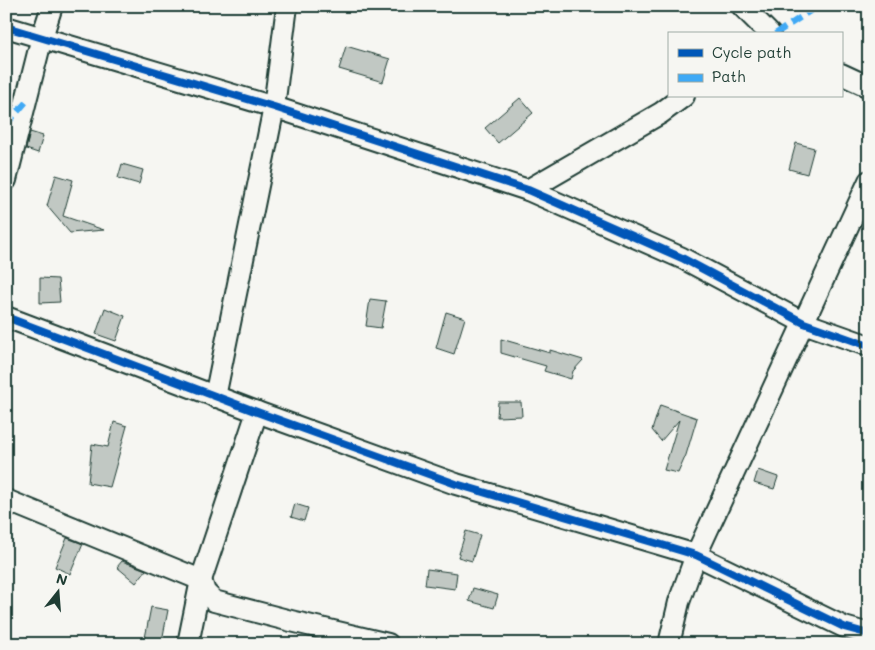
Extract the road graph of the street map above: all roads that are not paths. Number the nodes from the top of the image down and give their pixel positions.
1 (52, 6) edge
2 (287, 6) edge
3 (742, 6) edge
4 (6, 27) edge
5 (768, 32) edge
6 (42, 38) junction
7 (842, 74) edge
8 (869, 87) edge
9 (681, 98) edge
10 (274, 107) junction
11 (6, 180) edge
12 (869, 181) edge
13 (528, 190) junction
14 (6, 317) edge
15 (804, 323) junction
16 (869, 346) edge
17 (215, 396) junction
18 (257, 412) junction
19 (6, 500) edge
20 (696, 555) junction
21 (201, 580) junction
22 (869, 634) edge
23 (188, 644) edge
24 (388, 644) edge
25 (669, 644) edge

1 - 6 street
2 - 10 street
3 - 5 street
4 - 6 street
6 - 10 street
6 - 11 street
7 - 8 street
9 - 13 street
10 - 13 street
10 - 17 street
12 - 15 street
13 - 15 street
14 - 17 street
15 - 16 street
15 - 20 street
17 - 18 street
18 - 20 street
18 - 21 street
19 - 21 street
20 - 22 street
20 - 25 street
21 - 23 street
21 - 24 street

